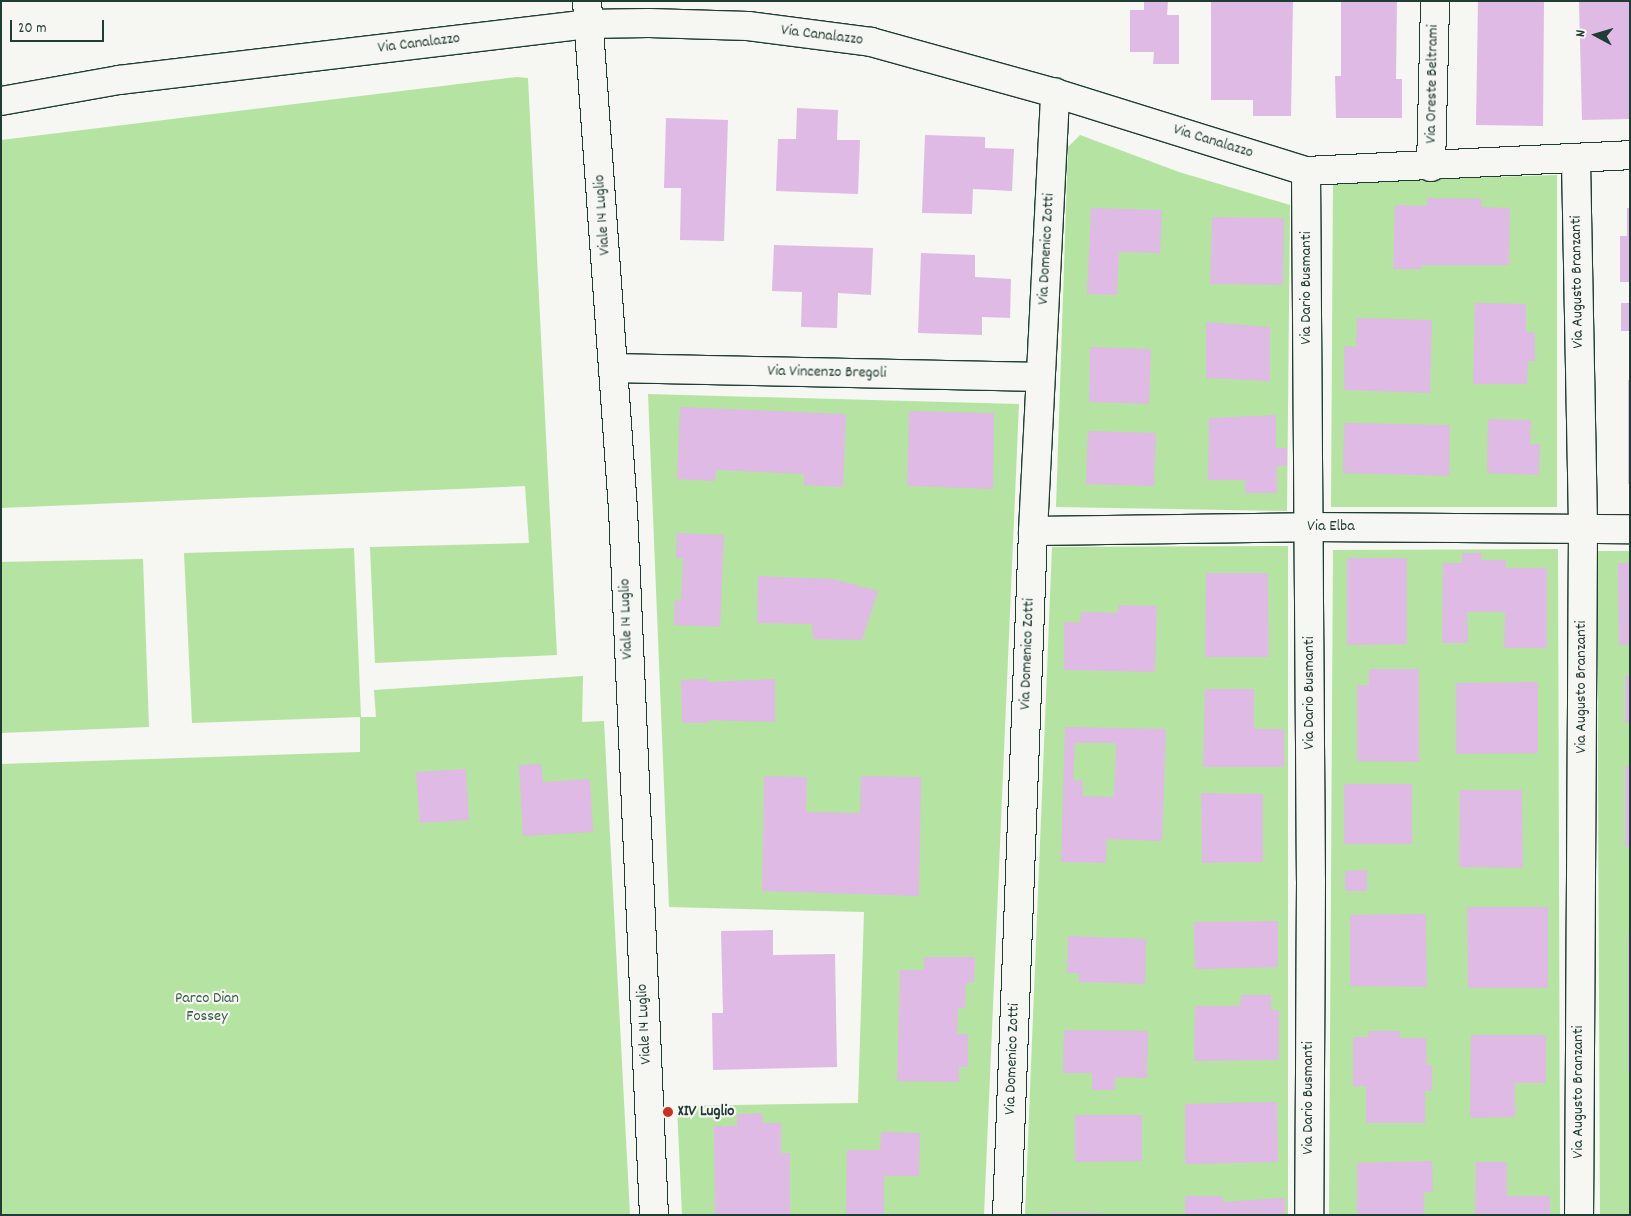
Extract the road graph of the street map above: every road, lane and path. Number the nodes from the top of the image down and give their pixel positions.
1 (1435, 1) edge
2 (588, 13) edge
3 (1055, 93) junction
4 (1, 101) edge
5 (1630, 156) edge
6 (1576, 160) junction
7 (1431, 167) junction
8 (1306, 171) junction
9 (613, 368) junction
10 (1040, 377) junction
11 (1309, 527) junction
12 (1583, 529) junction
13 (1630, 529) edge
14 (1033, 531) junction
15 (654, 1215) edge
16 (1007, 1215) edge
17 (1309, 1215) edge
18 (1578, 1215) edge

1 - 7 street, Via Oreste Beltrami
2 - 3 street, Via Canalazzo
2 - 4 street, Via Canalazzo
2 - 9 street, Viale 14 Luglio
3 - 8 street, Via Canalazzo
3 - 10 street, Via Domenico Zotti
5 - 6 street, Via Canalazzo
6 - 7 street, Via Canalazzo
6 - 12 street, Via Augusto Branzanti
7 - 8 street, Via Canalazzo
8 - 11 street, Via Dario Busmanti
9 - 10 street, Via Vincenzo Bregoli
9 - 15 street, Viale 14 Luglio
10 - 14 street, Via Domenico Zotti
11 - 12 street, Via Elba
11 - 14 street, Via Elba
11 - 17 street, Via Dario Busmanti
12 - 13 street, Via Elba
12 - 18 street, Via Augusto Branzanti
14 - 16 street, Via Domenico Zotti

